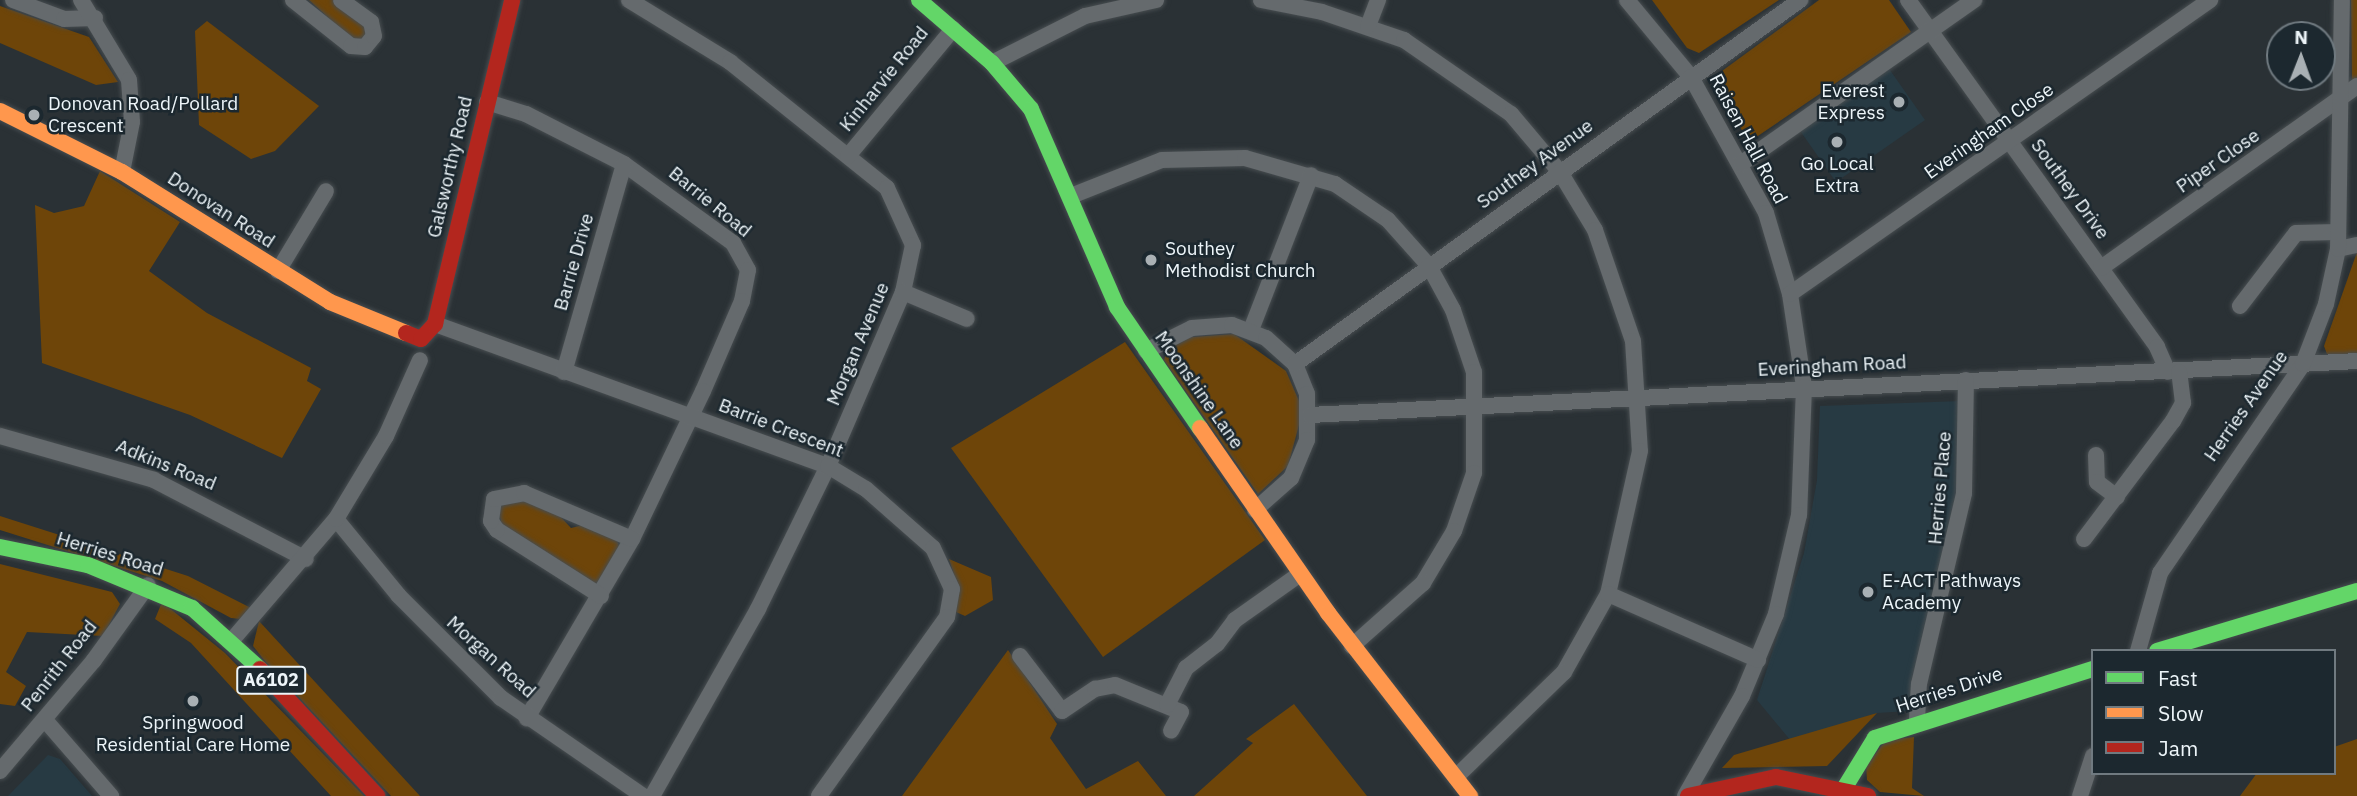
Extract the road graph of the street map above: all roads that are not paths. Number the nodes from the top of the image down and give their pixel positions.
1 (13, 0) edge
2 (80, 0) edge
3 (293, 0) edge
4 (341, 0) edge
5 (512, 0) edge
6 (629, 0) edge
7 (919, 0) edge
8 (1156, 0) edge
9 (1261, 0) edge
10 (1378, 0) edge
11 (1627, 0) edge
12 (1800, 0) edge
13 (1908, 0) edge
14 (1973, 0) edge
15 (2210, 0) edge
16 (2342, 0) edge
17 (95, 18) junction
18 (1368, 26) junction
19 (953, 29) junction
20 (1930, 31) junction
21 (992, 62) junction
22 (1691, 77) junction
23 (2357, 86) edge
24 (2342, 101) junction
25 (486, 102) junction
26 (0, 111) edge
27 (2010, 142) junction
28 (848, 156) junction
29 (1742, 163) junction
30 (624, 164) junction
31 (122, 172) junction
32 (1560, 172) junction
33 (1311, 175) junction
34 (326, 191) dead end
35 (1071, 196) junction
36 (2337, 240) junction
37 (2357, 245) edge
38 (1429, 266) junction
39 (2101, 268) junction
40 (278, 271) junction
41 (903, 292) junction
42 (1790, 294) junction
43 (2240, 306) dead end
44 (967, 318) dead end
45 (435, 324) junction
46 (1251, 330) junction
47 (1146, 351) junction
48 (420, 360) dead end
49 (2357, 361) edge
50 (1295, 364) junction
51 (2303, 364) junction
52 (564, 372) junction
53 (2174, 372) junction
54 (1966, 380) junction
55 (1804, 387) junction
56 (1640, 402) junction
57 (1479, 408) junction
58 (1310, 415) junction
59 (691, 416) junction
60 (0, 436) edge
61 (2096, 456) dead end
62 (828, 466) junction
63 (2117, 497) junction
64 (1255, 510) junction
65 (336, 519) junction
66 (632, 538) junction
67 (2084, 539) dead end
68 (0, 547) edge
69 (306, 559) junction
70 (1300, 574) junction
71 (148, 585) junction
72 (2357, 592) edge
73 (1608, 594) junction
74 (601, 596) junction
75 (233, 639) junction
76 (1352, 646) junction
77 (2138, 649) edge
78 (2164, 649) edge
79 (1020, 656) dead end
80 (1758, 660) junction
81 (2091, 670) edge
82 (1167, 705) junction
83 (527, 718) junction
84 (45, 720) junction
85 (1917, 720) junction
86 (1171, 731) dead end
87 (2091, 762) edge
88 (0, 771) edge
89 (1456, 777) junction
90 (1845, 788) junction
91 (111, 796) edge
92 (377, 796) edge
93 (643, 796) edge
94 (652, 796) edge
95 (819, 796) edge
96 (1470, 796) edge
97 (1687, 796) edge
98 (1868, 796) edge
99 (2080, 796) edge

1 - 17 street
2 - 17 street
3 - 4 street
5 - 25 street, Galsworthy Road
6 - 28 street, Morgan Avenue
7 - 19 street, Moonshine Lane
8 - 21 street
9 - 18 street
10 - 18 street
11 - 22 street, Raisen Hall Road
12 - 22 street, Southey Avenue
13 - 20 street, Southey Drive
14 - 20 street
15 - 27 street, Everingham Close
16 - 24 street, Herries Avenue
17 - 31 street
18 - 32 street
19 - 21 street, Moonshine Lane
19 - 28 street, Kinharvie Road
20 - 27 street, Southey Drive
20 - 29 street
21 - 35 street, Moonshine Lane
22 - 29 street, Raisen Hall Road
22 - 32 street, Southey Avenue
23 - 24 street, Piper Close
24 - 36 street, Herries Avenue
24 - 39 street, Piper Close
25 - 30 street, Barrie Road
25 - 45 street, Galsworthy Road
26 - 31 street, Donovan Road
27 - 39 street, Southey Drive
27 - 42 street, Everingham Close
28 - 41 street, Morgan Avenue
29 - 42 street, Raisen Hall Road
30 - 52 street, Barrie Drive
30 - 59 street, Barrie Road
31 - 40 street, Donovan Road
32 - 38 street, Southey Avenue
32 - 56 street
33 - 35 street
33 - 38 street
33 - 46 street
34 - 40 street
35 - 47 street, Moonshine Lane
36 - 37 street
36 - 43 street
36 - 51 street, Herries Avenue
38 - 50 street, Southey Avenue
38 - 57 street
39 - 53 street, Southey Drive
40 - 45 street, Donovan Road
41 - 44 street
41 - 62 street, Morgan Avenue
42 - 55 street, Raisen Hall Road
45 - 52 street, Barrie Crescent
46 - 47 street
46 - 50 street
47 - 64 street, Moonshine Lane
48 - 65 street
49 - 51 street, Everingham Road
50 - 58 street
51 - 53 street, Everingham Road
51 - 77 street, Herries Avenue
52 - 59 street, Barrie Crescent
53 - 54 street, Everingham Road
53 - 63 street
54 - 55 street, Everingham Road
54 - 85 street, Herries Place
55 - 56 street, Everingham Road
55 - 80 street, Raisen Hall Road
56 - 57 street, Everingham Road
56 - 73 street
57 - 58 street, Everingham Road
57 - 76 street
58 - 64 street
59 - 62 street, Barrie Crescent
59 - 66 street, Barrie Road
60 - 69 street, Adkins Road
61 - 63 street
62 - 94 street, Morgan Avenue
62 - 95 street, Barrie Crescent
63 - 67 street
64 - 70 street, Moonshine Lane
65 - 69 street
65 - 83 street, Morgan Road
66 - 74 street, Barrie Road
66 - 74 street
68 - 71 street, Herries Road / A6102
69 - 75 street
70 - 76 street, Moonshine Lane
70 - 82 street
71 - 75 street, Herries Road / A6102
71 - 84 street, Penrith Road
72 - 78 street
73 - 80 street
73 - 89 street
74 - 83 street, Barrie Road
75 - 92 street, Herries Road / A6102
76 - 89 street, Moonshine Lane
79 - 82 street
80 - 97 street, Raisen Hall Road
81 - 85 street, Herries Drive
82 - 86 street
83 - 93 street, Morgan Road
84 - 88 street, Penrith Road
84 - 91 street
85 - 90 street, Herries Drive
87 - 99 street
89 - 96 street, Moonshine Lane
90 - 97 street
90 - 98 street

